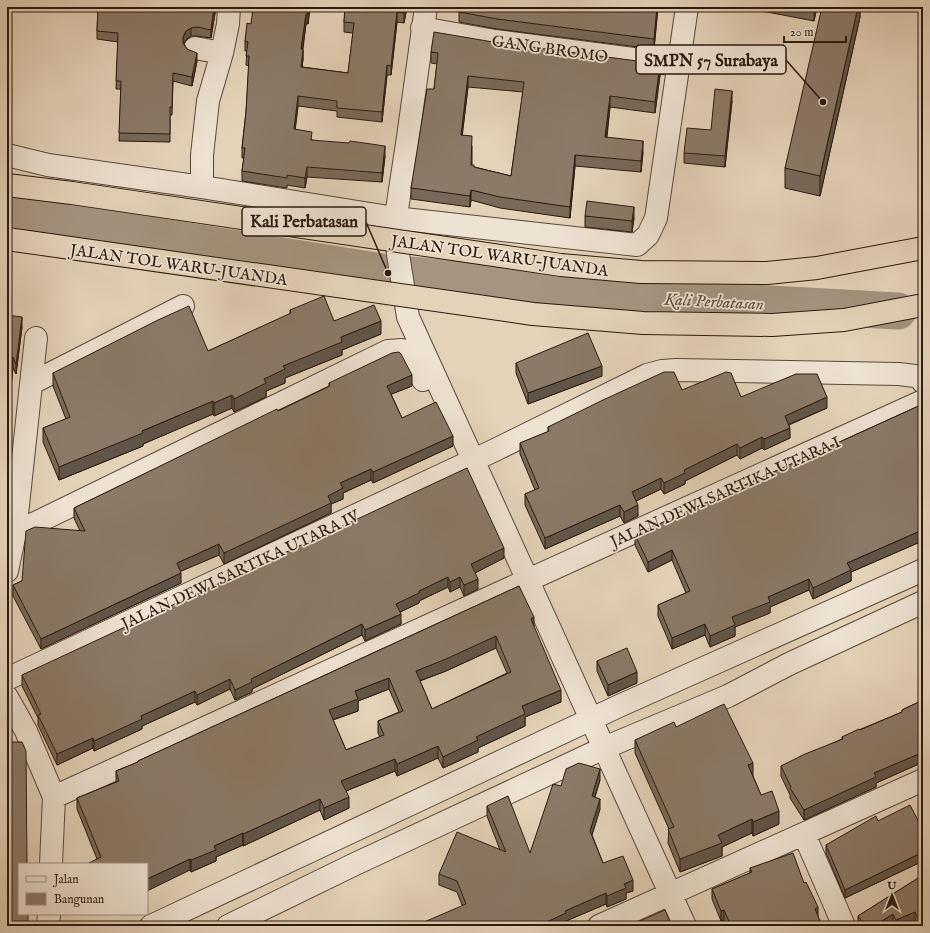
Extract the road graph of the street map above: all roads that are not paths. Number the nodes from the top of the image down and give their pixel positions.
1 (229, 7) edge
2 (687, 7) edge
3 (424, 17) edge
4 (195, 48) dead end
5 (222, 53) junction
6 (679, 65) junction
7 (7, 155) edge
8 (7, 185) edge
9 (202, 187) junction
10 (394, 223) junction
11 (7, 239) edge
12 (923, 248) edge
13 (923, 305) edge
14 (183, 306) dead end
15 (36, 338) dead end
16 (923, 382) edge
17 (32, 383) junction
18 (442, 392) junction
19 (921, 400) edge
20 (473, 460) junction
21 (15, 533) junction
22 (923, 570) edge
23 (7, 571) edge
24 (528, 581) junction
25 (923, 602) edge
26 (720, 662) junction
27 (7, 679) edge
28 (734, 693) junction
29 (7, 697) edge
30 (591, 720) junction
31 (604, 748) junction
32 (923, 780) edge
33 (54, 797) junction
34 (804, 834) junction
35 (51, 863) edge
36 (670, 894) junction
37 (49, 915) edge
38 (48, 926) edge
39 (152, 926) edge
40 (228, 926) edge
41 (599, 926) edge
42 (685, 926) edge
43 (844, 926) edge

1 - 5 street
2 - 6 street
3 - 6 street, GANG BROMO
3 - 10 street
4 - 5 street
5 - 9 street
6 - 10 street
7 - 9 street
8 - 12 highway, JALAN TOL WARU–JUANDA, bridge
9 - 10 street
10 - 18 street, bridge
11 - 13 highway, JALAN TOL WARU–JUANDA, bridge
14 - 17 street
15 - 17 street
16 - 20 street, JALAN DEWI SARTIKA UTARA IV
17 - 21 street
18 - 20 street
18 - 21 street
19 - 24 street, JALAN DEWI SARTIKA UTARA I
20 - 24 street
20 - 27 street, JALAN DEWI SARTIKA UTARA IV
21 - 23 street
22 - 26 street
24 - 30 street
24 - 33 street, JALAN DEWI SARTIKA UTARA I
25 - 28 street
26 - 28 street
26 - 30 street
28 - 31 street
29 - 33 street
30 - 31 street
30 - 39 street
31 - 36 street
31 - 40 street
32 - 34 street
33 - 35 street
34 - 36 street
34 - 43 street
36 - 41 street
36 - 42 street
37 - 38 street

